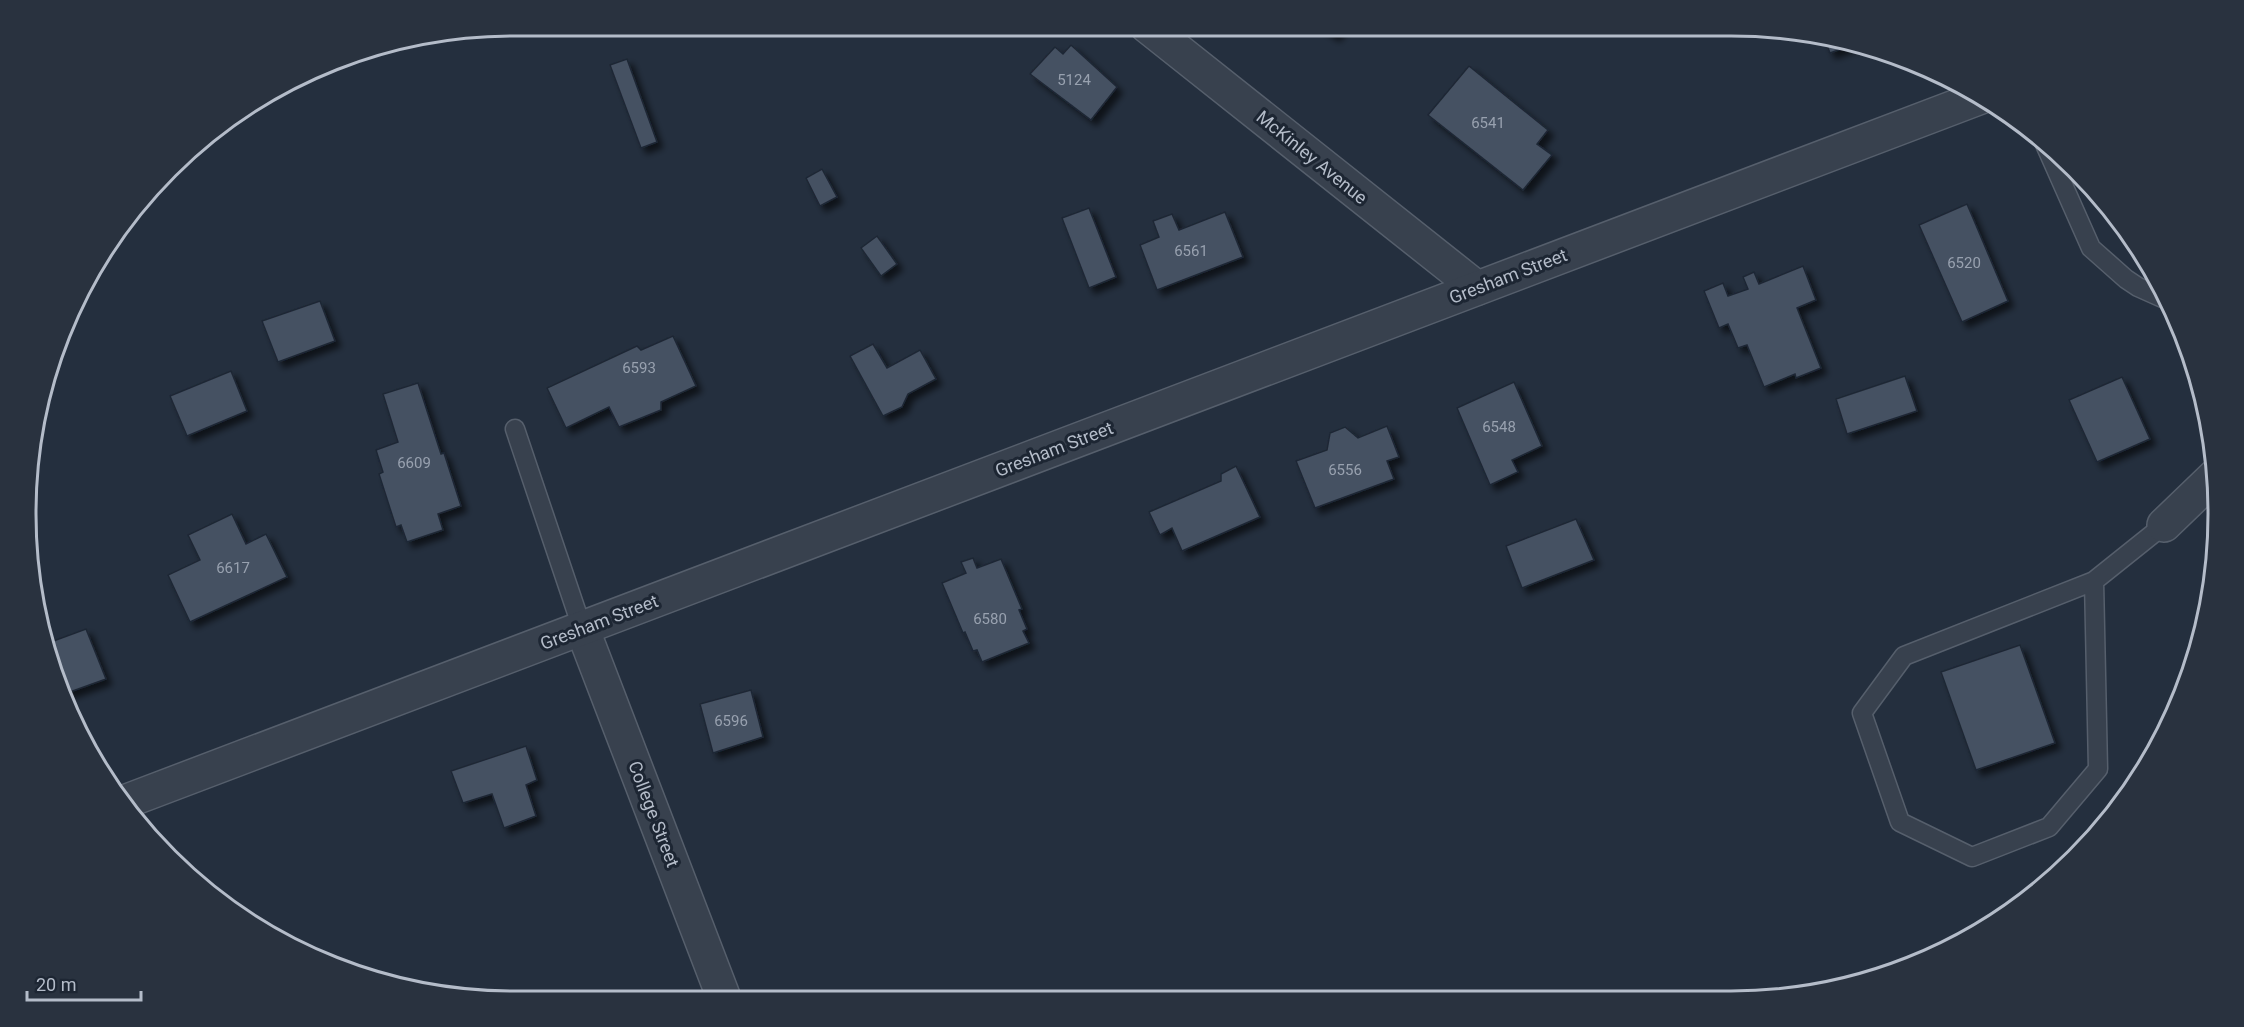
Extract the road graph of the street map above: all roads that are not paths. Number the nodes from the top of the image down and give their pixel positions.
1 (1160, 36) edge
2 (1971, 101) edge
3 (2053, 161) edge
4 (1477, 288) junction
5 (2155, 295) edge
6 (515, 429) dead end
7 (2207, 484) edge
8 (2164, 525) joint
9 (2094, 581) junction
10 (582, 628) junction
11 (131, 799) edge
12 (721, 991) edge

1 - 4 street, McKinley Avenue
2 - 4 street, Gresham Street
3 - 5 lane
4 - 10 street, Gresham Street
6 - 10 lane
7 - 8 street
8 - 9 lane
9 - 9 lane
10 - 11 street, Gresham Street
10 - 12 street, College Street

